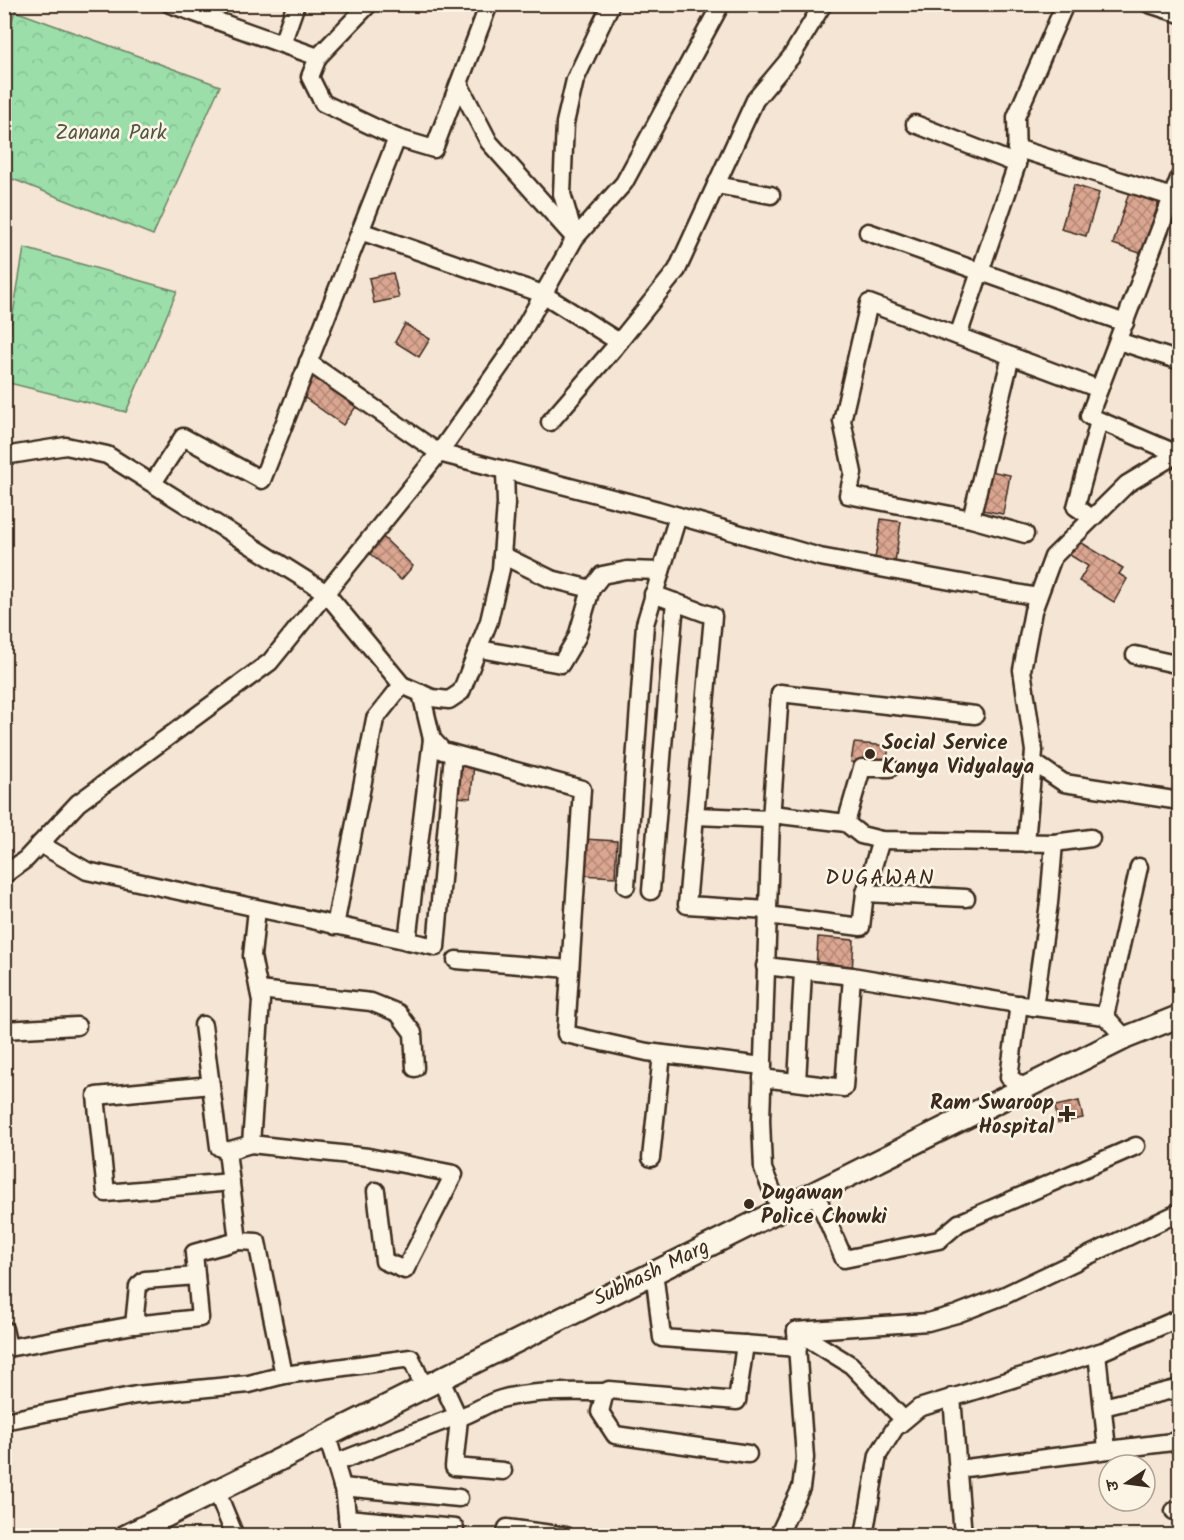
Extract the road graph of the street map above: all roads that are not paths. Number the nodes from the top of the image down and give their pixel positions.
1 (170, 4) edge
2 (296, 4) edge
3 (369, 4) edge
4 (489, 4) edge
5 (610, 4) edge
6 (721, 4) edge
7 (823, 4) edge
8 (1065, 4) edge
9 (1149, 4) edge
10 (1179, 14) edge
11 (282, 44) junction
12 (318, 57) junction
13 (459, 84) junction
14 (915, 124) dead end
15 (397, 138) junction
16 (1017, 156) junction
17 (1179, 176) edge
18 (716, 185) junction
19 (771, 195) dead end
20 (1172, 197) junction
21 (360, 231) junction
22 (868, 232) dead end
23 (575, 238) junction
24 (980, 272) junction
25 (543, 294) junction
26 (1125, 323) junction
27 (958, 336) junction
28 (1118, 341) junction
29 (619, 342) junction
30 (1011, 356) junction
31 (1179, 361) edge
32 (309, 362) junction
33 (1099, 389) junction
34 (1099, 421) junction
35 (550, 422) dead end
36 (440, 453) junction
37 (1178, 455) edge
38 (4, 456) edge
39 (505, 471) junction
40 (153, 483) junction
41 (678, 516) junction
42 (1092, 518) junction
43 (971, 519) junction
44 (1025, 534) dead end
45 (502, 555) junction
46 (661, 571) junction
47 (591, 589) junction
48 (325, 592) junction
49 (653, 594) junction
50 (1038, 597) junction
51 (675, 602) junction
52 (480, 649) junction
53 (1135, 655) dead end
54 (1179, 665) edge
55 (402, 685) junction
56 (421, 693) junction
57 (975, 714) dead end
58 (432, 739) junction
59 (453, 754) junction
60 (1033, 762) junction
61 (890, 768) dead end
62 (1179, 801) edge
63 (695, 816) junction
64 (771, 816) junction
65 (846, 823) junction
66 (1091, 838) dead end
67 (881, 840) junction
68 (1026, 843) junction
69 (1054, 843) junction
70 (40, 844) junction
71 (1139, 867) dead end
72 (4, 874) edge
73 (626, 886) dead end
74 (651, 891) dead end
75 (864, 893) junction
76 (966, 898) dead end
77 (256, 909) junction
78 (768, 912) junction
79 (335, 926) junction
80 (407, 941) junction
81 (456, 960) dead end
82 (765, 966) junction
83 (570, 969) junction
84 (803, 972) junction
85 (852, 975) junction
86 (259, 990) junction
87 (1026, 1006) junction
88 (1105, 1016) junction
89 (1179, 1016) edge
90 (203, 1025) dead end
91 (77, 1026) dead end
92 (4, 1030) edge
93 (1125, 1038) junction
94 (662, 1054) junction
95 (416, 1068) dead end
96 (763, 1072) junction
97 (797, 1082) junction
98 (211, 1085) junction
99 (1025, 1089) junction
100 (251, 1144) junction
101 (1136, 1146) dead end
102 (227, 1150) junction
103 (651, 1158) dead end
104 (231, 1182) junction
105 (376, 1191) dead end
106 (815, 1192) junction
107 (780, 1209) junction
108 (1179, 1212) edge
109 (238, 1241) junction
110 (654, 1271) junction
111 (196, 1276) junction
112 (1179, 1318) edge
113 (134, 1325) junction
114 (4, 1329) edge
115 (796, 1331) junction
116 (745, 1344) junction
117 (798, 1348) junction
118 (1096, 1353) junction
119 (284, 1375) junction
120 (432, 1382) junction
121 (1179, 1388) edge
122 (605, 1392) junction
123 (952, 1397) junction
124 (1102, 1407) junction
125 (459, 1419) junction
126 (904, 1420) junction
127 (4, 1421) edge
128 (327, 1436) junction
129 (1179, 1441) edge
130 (1107, 1449) junction
131 (748, 1454) dead end
132 (335, 1463) junction
133 (958, 1469) junction
134 (503, 1471) dead end
135 (342, 1487) junction
136 (216, 1492) junction
137 (459, 1498) dead end
138 (347, 1518) junction
139 (455, 1528) dead end
140 (126, 1536) edge
141 (235, 1536) edge
142 (352, 1536) edge
143 (506, 1536) edge
144 (566, 1536) edge
145 (778, 1536) edge
146 (864, 1536) edge
147 (963, 1536) edge

1 - 11 street
2 - 11 street
3 - 12 street
4 - 13 street
5 - 23 street
6 - 23 street
7 - 18 street
8 - 16 street
9 - 10 street
11 - 12 street
12 - 15 street
13 - 15 street
13 - 23 street
14 - 16 street
15 - 21 street
16 - 20 street
16 - 24 street
17 - 20 street
18 - 19 street
18 - 29 street
20 - 26 street
21 - 25 street
21 - 32 street
22 - 24 street
23 - 25 street
24 - 26 street
24 - 27 street
25 - 29 street
25 - 36 street
26 - 28 street
27 - 30 street
27 - 43 street
28 - 31 street
28 - 33 street
29 - 35 street
30 - 33 street
30 - 43 street
32 - 36 street
32 - 40 street
33 - 34 street
34 - 37 street
34 - 42 street
36 - 39 street
36 - 48 street
37 - 42 street
38 - 40 street
39 - 41 street
39 - 45 street
40 - 48 street
41 - 46 street
41 - 50 street
42 - 50 street
43 - 44 street
45 - 47 street
45 - 52 street
46 - 47 street
46 - 49 street
47 - 52 street
48 - 55 street
48 - 70 street
49 - 51 street
49 - 73 street
50 - 60 street
51 - 63 street
51 - 74 street
52 - 56 street
53 - 54 street
55 - 56 street
55 - 79 street
56 - 58 street
57 - 64 street
58 - 59 street
58 - 80 street
59 - 80 street
59 - 83 street
60 - 62 street
60 - 68 street
61 - 65 street
63 - 64 street
63 - 78 street
64 - 65 street
64 - 78 street
65 - 67 street
66 - 69 street
67 - 68 street
67 - 75 street
68 - 69 street
69 - 87 street
70 - 72 street
70 - 77 street
71 - 88 street
75 - 76 street
75 - 78 street
77 - 79 street
77 - 86 street
78 - 82 street
79 - 80 street
81 - 83 street
82 - 84 street
82 - 96 street
83 - 94 street
84 - 85 street
84 - 97 street
85 - 87 street
85 - 97 street
86 - 95 street
86 - 100 street
87 - 88 street
87 - 99 street
88 - 93 street
89 - 93 main road, Subhash Marg
90 - 98 street
91 - 92 street
93 - 99 main road, Subhash Marg
94 - 96 street
94 - 103 street
96 - 97 street
96 - 107 street
98 - 102 street
98 - 104 street
99 - 106 main road, Subhash Marg
100 - 102 street
100 - 105 street
101 - 106 street
102 - 104 street
104 - 109 street
106 - 107 main road, Subhash Marg
107 - 110 main road, Subhash Marg
108 - 115 street
109 - 111 street
109 - 119 street
110 - 116 street
110 - 120 main road, Subhash Marg
111 - 113 street
111 - 113 street
112 - 118 street
113 - 114 street
115 - 117 street
115 - 126 street
116 - 117 street
116 - 122 street
117 - 145 street
118 - 123 street
118 - 124 street
119 - 120 street
119 - 127 street
120 - 125 street
120 - 128 main road, Subhash Marg
121 - 124 street
122 - 125 street
122 - 131 street
123 - 126 street
123 - 133 street
124 - 130 street
125 - 132 street
125 - 134 street
126 - 146 street
128 - 132 street
128 - 136 main road, Subhash Marg
129 - 130 street
130 - 133 street
132 - 135 street
133 - 147 street
135 - 137 street
135 - 138 street
136 - 140 main road, Subhash Marg
136 - 141 street
138 - 139 street
138 - 142 street
143 - 144 street

